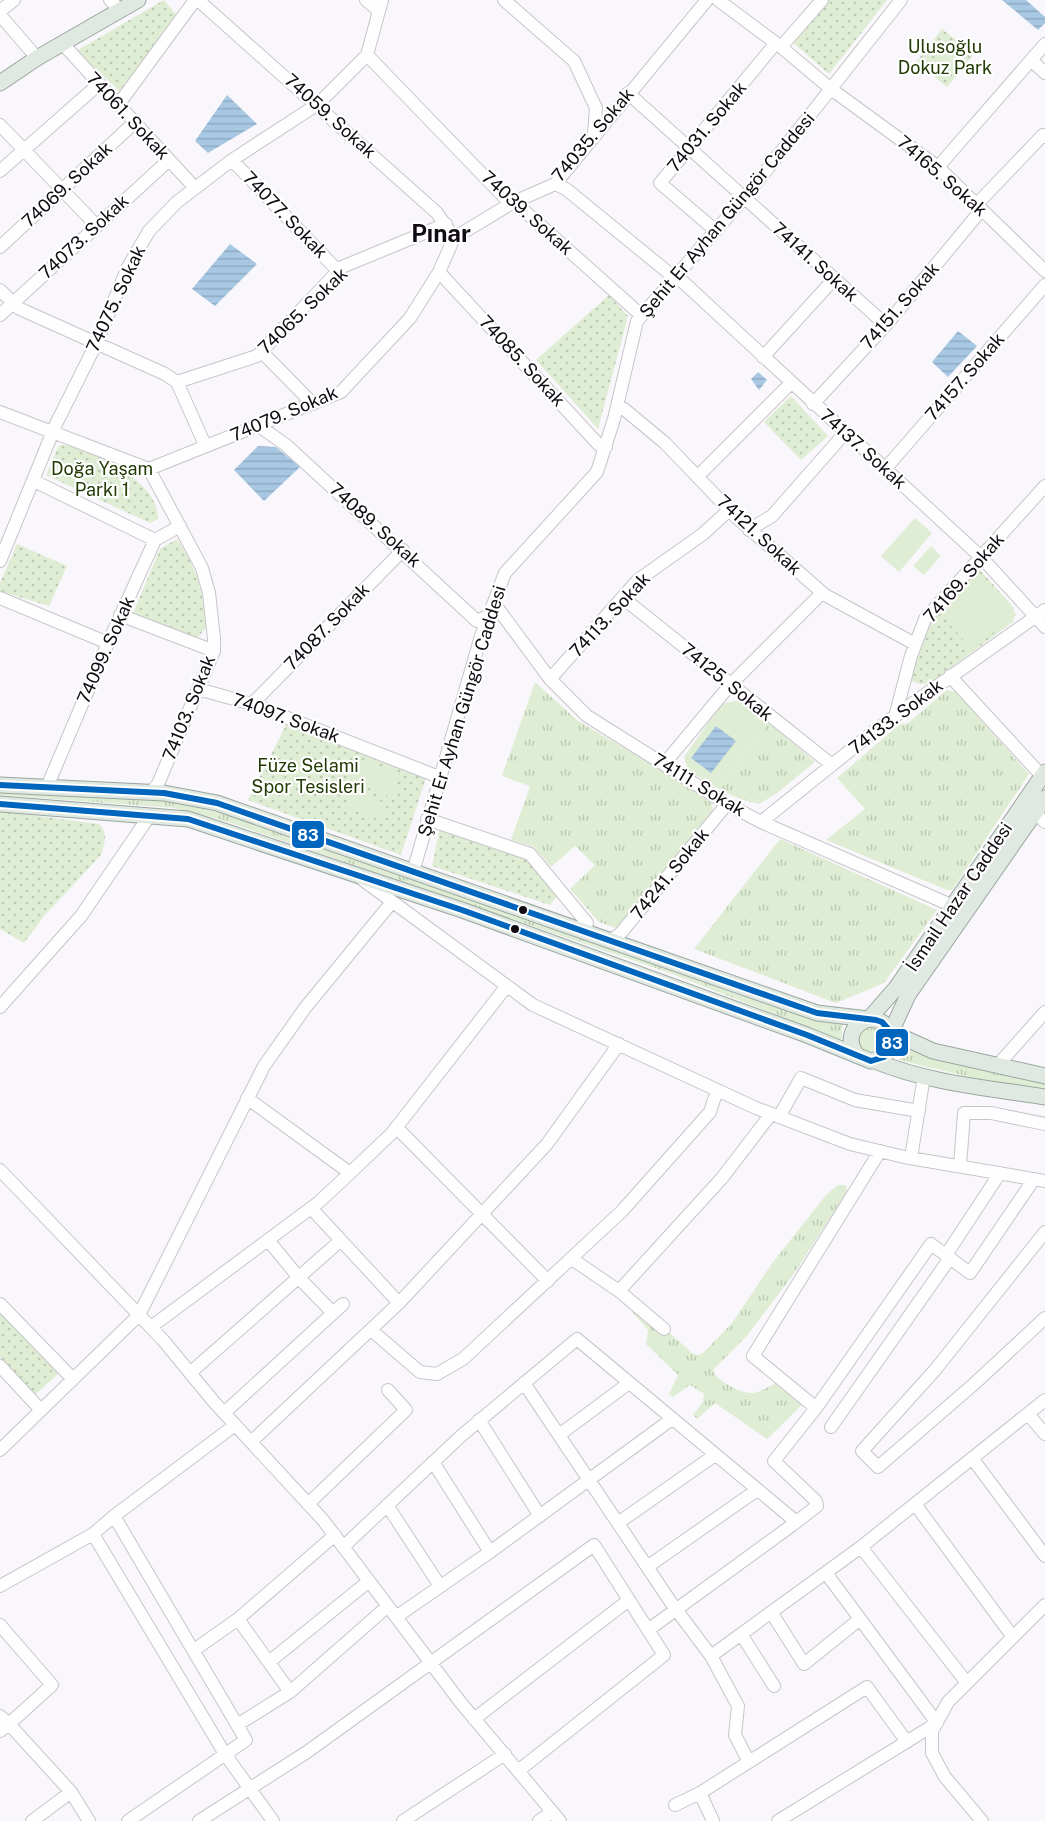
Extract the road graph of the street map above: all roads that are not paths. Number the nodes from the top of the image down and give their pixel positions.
1 (14, 0) edge
2 (138, 0) edge
3 (196, 0) edge
4 (366, 0) edge
5 (504, 0) edge
6 (707, 0) edge
7 (718, 0) edge
8 (822, 0) edge
9 (901, 0) edge
10 (115, 5) edge
11 (380, 5) edge
12 (0, 13) edge
13 (62, 43) junction
14 (1045, 44) edge
15 (779, 45) junction
16 (367, 55) junction
17 (38, 58) junction
18 (1031, 60) junction
19 (1045, 73) edge
20 (0, 83) edge
21 (99, 84) junction
22 (831, 89) junction
23 (628, 93) junction
24 (318, 104) junction
25 (118, 105) junction
26 (134, 123) junction
27 (0, 124) edge
28 (594, 134) junction
29 (1045, 137) edge
30 (24, 149) junction
31 (688, 150) junction
32 (169, 160) junction
33 (232, 160) junction
34 (938, 167) junction
35 (0, 171) edge
36 (555, 184) junction
37 (62, 188) junction
38 (195, 188) junction
39 (745, 197) junction
40 (512, 203) junction
41 (977, 204) junction
42 (446, 224) junction
43 (96, 225) junction
44 (716, 231) junction
45 (453, 238) junction
46 (0, 247) edge
47 (338, 271) junction
48 (1045, 271) edge
49 (439, 272) junction
50 (676, 278) junction
51 (834, 279) junction
52 (1045, 285) edge
53 (0, 290) edge
54 (13, 303) junction
55 (0, 315) edge
56 (641, 315) junction
57 (886, 325) junction
58 (96, 344) junction
59 (262, 352) junction
60 (763, 357) junction
61 (177, 382) junction
62 (790, 384) junction
63 (314, 404) junction
64 (813, 404) junction
65 (617, 408) junction
66 (0, 412) edge
67 (259, 426) junction
68 (54, 433) junction
69 (845, 433) junction
70 (205, 445) junction
71 (606, 447) junction
72 (149, 469) junction
73 (885, 469) junction
74 (698, 476) junction
75 (34, 481) junction
76 (1045, 486) edge
77 (729, 510) junction
78 (180, 526) junction
79 (749, 530) junction
80 (155, 540) junction
81 (403, 550) junction
82 (982, 558) junction
83 (0, 561) edge
84 (822, 592) junction
85 (0, 598) edge
86 (623, 598) junction
87 (1040, 613) edge
88 (120, 615) junction
89 (488, 616) junction
90 (1045, 627) edge
91 (108, 642) junction
92 (915, 644) junction
93 (214, 651) junction
94 (950, 676) junction
95 (550, 679) junction
96 (730, 685) junction
97 (198, 689) junction
98 (252, 704) junction
99 (894, 717) junction
100 (664, 764) junction
101 (832, 765) junction
102 (1043, 774) edge
103 (439, 777) junction
104 (0, 785) edge
105 (47, 787) junction
106 (151, 792) junction
107 (1045, 798) edge
108 (0, 804) edge
109 (727, 804) junction
110 (150, 815) junction
111 (1040, 817) edge
112 (427, 819) junction
113 (761, 822) junction
114 (413, 872) junction
115 (357, 875) junction
116 (392, 902) junction
117 (953, 906) junction
118 (585, 932) junction
119 (609, 941) junction
120 (506, 987) junction
121 (0, 1007) edge
122 (1045, 1012) edge
123 (869, 1019) junction
124 (891, 1032) junction
125 (619, 1044) junction
126 (858, 1056) junction
127 (875, 1061) junction
128 (997, 1065) junction
129 (924, 1076) junction
130 (1045, 1076) edge
131 (717, 1090) junction
132 (1045, 1097) edge
133 (247, 1098) junction
134 (919, 1111) junction
135 (775, 1116) junction
136 (1045, 1124) edge
137 (396, 1127) junction
138 (880, 1151) junction
139 (911, 1158) junction
140 (960, 1166) junction
141 (0, 1170) edge
142 (350, 1173) junction
143 (1000, 1173) junction
144 (1040, 1180) edge
145 (311, 1208) junction
146 (481, 1215) junction
147 (1045, 1232) edge
148 (268, 1240) junction
149 (340, 1240) junction
150 (948, 1257) junction
151 (572, 1259) junction
152 (300, 1279) junction
153 (548, 1281) junction
154 (619, 1291) junction
155 (399, 1303) junction
156 (0, 1304) edge
157 (343, 1304) dead end
158 (886, 1310) junction
159 (333, 1313) junction
160 (139, 1315) junction
161 (1045, 1318) edge
162 (903, 1324) junction
163 (151, 1327) junction
164 (664, 1329) dead end
165 (371, 1330) junction
166 (0, 1366) edge
167 (190, 1373) junction
168 (72, 1378) junction
169 (524, 1383) junction
170 (629, 1383) junction
171 (388, 1390) dead end
172 (1045, 1400) edge
173 (816, 1408) junction
174 (40, 1409) junction
175 (224, 1413) junction
176 (1028, 1414) junction
177 (672, 1419) junction
178 (479, 1420) junction
179 (235, 1425) junction
180 (831, 1427) dead end
181 (1045, 1434) edge
182 (559, 1435) junction
183 (251, 1442) junction
184 (0, 1450) edge
185 (715, 1455) junction
186 (972, 1458) junction
187 (433, 1462) junction
188 (590, 1481) junction
189 (757, 1490) junction
190 (308, 1504) junction
191 (915, 1504) junction
192 (387, 1505) junction
193 (114, 1516) junction
194 (540, 1516) junction
195 (618, 1523) junction
196 (791, 1526) junction
197 (93, 1534) junction
198 (334, 1535) junction
199 (343, 1546) junction
200 (861, 1547) junction
201 (490, 1552) junction
202 (1045, 1556) edge
203 (648, 1567) junction
204 (826, 1573) junction
205 (369, 1581) junction
206 (0, 1586) edge
207 (440, 1586) junction
208 (629, 1600) junction
209 (1045, 1605) edge
210 (388, 1606) junction
211 (676, 1609) junction
212 (771, 1612) junction
213 (396, 1617) junction
214 (238, 1618) junction
215 (860, 1619) junction
216 (0, 1625) edge
217 (648, 1630) junction
218 (741, 1634) junction
219 (1013, 1637) junction
220 (194, 1650) junction
221 (711, 1656) junction
222 (269, 1662) junction
223 (430, 1663) junction
224 (967, 1683) junction
225 (774, 1686) dead end
226 (290, 1692) junction
227 (474, 1719) junction
228 (937, 1723) junction
229 (3, 1724) edge
230 (237, 1725) junction
231 (907, 1742) junction
232 (225, 1754) junction
233 (505, 1754) junction
234 (749, 1762) junction
235 (518, 1772) junction
236 (252, 1789) junction
237 (71, 1792) junction
238 (700, 1793) junction
239 (675, 1805) dead end
240 (556, 1817) edge
241 (32, 1821) edge
242 (90, 1821) edge
243 (128, 1821) edge
244 (199, 1821) edge
245 (273, 1821) edge
246 (403, 1821) edge
247 (539, 1821) edge
248 (712, 1821) edge
249 (778, 1821) edge
250 (982, 1821) edge

1 - 12 street
2 - 10 main road
3 - 24 street, 74059. Sokak
3 - 25 street
4 - 11 street
5 - 28 street
6 - 23 street, 74035. Sokak
7 - 15 street, 74165. Sokak
8 - 15 street, 74031. Sokak
9 - 22 street, Şehit Er Ayhan Güngör Caddesi
10 - 13 main road
11 - 16 street
12 - 17 street
13 - 17 main road
13 - 21 street, 74061. Sokak
14 - 18 street
15 - 22 street, 74165. Sokak
15 - 31 street, 74031. Sokak
16 - 24 street, 74075. Sokak
16 - 40 street, 74039. Sokak
17 - 20 main road
18 - 19 street
18 - 34 street
21 - 25 street, 74061. Sokak
21 - 30 street
22 - 34 street, 74165. Sokak
22 - 39 street, Şehit Er Ayhan Güngör Caddesi
23 - 28 street, 74035. Sokak
23 - 31 street, 74141. Sokak
24 - 33 street, 74075. Sokak
24 - 42 street, 74059. Sokak
25 - 26 street, 74061. Sokak
26 - 32 street, 74061. Sokak
26 - 37 street, 74069. Sokak
27 - 30 street
28 - 36 street, 74035. Sokak
29 - 41 street, 74151. Sokak
30 - 35 street
30 - 37 street
31 - 39 street, 74141. Sokak
31 - 44 street, 74031. Sokak
32 - 38 street, 74061. Sokak
32 - 43 street, 74073. Sokak
33 - 38 street, 74075. Sokak
33 - 47 street, 74077. Sokak
34 - 41 street, 74165. Sokak
36 - 40 street, 74035. Sokak
36 - 50 street, 74137. Sokak
37 - 43 street
37 - 46 street, 74069. Sokak
38 - 58 street, 74075. Sokak
39 - 44 street, Şehit Er Ayhan Güngör Caddesi
39 - 51 street, 74141. Sokak
40 - 45 street, 74035. Sokak
40 - 56 street, 74039. Sokak
41 - 48 street, 74165. Sokak
41 - 57 street, 74151. Sokak
42 - 45 street, 74059. Sokak
42 - 47 street, 74065. Sokak
43 - 54 street, 74073. Sokak
44 - 50 street, Şehit Er Ayhan Güngör Caddesi
45 - 49 street, 74079. Sokak
47 - 59 street, 74065. Sokak
49 - 63 street, 74079. Sokak
49 - 71 street, 74085. Sokak
50 - 56 street, Şehit Er Ayhan Güngör Caddesi
50 - 60 street, 74137. Sokak
51 - 57 street, 74141. Sokak
51 - 60 street
52 - 73 street, 74157. Sokak
53 - 54 street
54 - 55 street, 74073. Sokak
54 - 58 street
56 - 65 street, Şehit Er Ayhan Güngör Caddesi
57 - 64 street, 74151. Sokak
58 - 61 street
58 - 68 street, 74075. Sokak
59 - 61 street, 74065. Sokak
59 - 63 street
60 - 62 street, 74137. Sokak
61 - 70 street
62 - 64 street, 74137. Sokak
62 - 74 street
63 - 67 street, 74079. Sokak
64 - 69 street, 74137. Sokak
65 - 71 street, Şehit Er Ayhan Güngör Caddesi
65 - 74 street, 74121. Sokak
66 - 68 street
67 - 70 street, 74079. Sokak
67 - 81 street, 74089. Sokak
68 - 72 street
68 - 75 street, 74075. Sokak
69 - 73 street, 74137. Sokak
69 - 79 street
70 - 72 street, 74079. Sokak
71 - 89 street, Şehit Er Ayhan Güngör Caddesi
72 - 78 street, 74103. Sokak
73 - 82 street, 74137. Sokak
74 - 77 street, 74121. Sokak
75 - 80 street
75 - 83 street, 74075. Sokak
76 - 82 street, 74169. Sokak
77 - 79 street, 74121. Sokak
77 - 86 street, 74113. Sokak
78 - 80 street
78 - 93 street, 74103. Sokak
79 - 84 street, 74121. Sokak
80 - 88 street, 74099. Sokak
81 - 89 street, 74089. Sokak
81 - 98 street, 74087. Sokak
82 - 87 street, 74137. Sokak
82 - 92 street, 74169. Sokak
84 - 92 street, 74121. Sokak
84 - 96 street
85 - 91 street
86 - 95 street, 74113. Sokak
86 - 96 street, 74125. Sokak
87 - 90 street, 74137. Sokak
87 - 94 street, 74133. Sokak
88 - 91 street, 74099. Sokak
88 - 93 street
89 - 95 street, 74111. Sokak
89 - 103 street, Şehit Er Ayhan Güngör Caddesi
91 - 105 street, 74099. Sokak
92 - 99 street, 74169. Sokak
93 - 97 street, 74103. Sokak
94 - 99 street, 74133. Sokak
94 - 102 street
95 - 100 street, 74111. Sokak
96 - 100 street
96 - 101 street, 74125. Sokak
97 - 98 street, 74097. Sokak
97 - 106 street, 74103. Sokak
98 - 103 street, 74097. Sokak
99 - 101 street, 74133. Sokak
100 - 109 street, 74111. Sokak
101 - 113 street, 74133. Sokak
102 - 117 main road, İsmail Hazar Caddesi
103 - 112 street, Şehit Er Ayhan Güngör Caddesi
104 - 105 main road
105 - 106 main road
106 - 114 main road
107 - 111 main road, İsmail Hazar Caddesi
108 - 110 main road
109 - 113 street, 74111. Sokak
109 - 119 street, 74241. Sokak
110 - 115 main road
110 - 121 street
111 - 124 main road, İsmail Hazar Caddesi
112 - 114 street, Şehit Er Ayhan Güngör Caddesi
112 - 118 street
113 - 117 street, 74111. Sokak
114 - 118 main road
115 - 116 street
115 - 126 main road
116 - 120 street
116 - 133 street
117 - 123 main road, İsmail Hazar Caddesi
118 - 119 main road
119 - 123 main road
120 - 125 street
120 - 137 street
122 - 128 street
123 - 124 main road
123 - 126 main road
124 - 127 main road
124 - 128 main road
125 - 131 street
125 - 146 street
126 - 127 main road
127 - 129 main road
128 - 130 main road
129 - 132 main road
129 - 134 street
131 - 135 street
131 - 151 street
133 - 142 street
133 - 160 street
134 - 135 street
134 - 139 street
135 - 138 street
135 - 154 street
136 - 140 street
137 - 142 street
137 - 146 street
138 - 139 street
138 - 173 street
139 - 140 street
140 - 143 street
141 - 160 street
142 - 145 street
143 - 144 street
143 - 150 street
144 - 150 street
145 - 148 street
145 - 149 street
146 - 153 street
146 - 155 street
147 - 161 street
148 - 152 street
148 - 163 street
149 - 152 street
149 - 155 street
150 - 158 street
150 - 162 street
151 - 153 street
151 - 154 street
152 - 159 street
152 - 167 street
153 - 165 street
154 - 164 street
155 - 165 street
156 - 168 street
157 - 159 street
158 - 162 street
158 - 173 street
159 - 175 street
160 - 163 street
160 - 168 street
162 - 180 street
163 - 167 street
165 - 183 street
166 - 174 street
167 - 175 street
168 - 174 street
169 - 170 street
169 - 178 street
169 - 182 street
170 - 177 street
170 - 182 street
171 - 190 street
172 - 176 street
173 - 196 street
174 - 184 street
175 - 179 street
176 - 181 street
176 - 186 street
177 - 185 street
177 - 188 street
178 - 187 street
178 - 194 street
179 - 183 street
179 - 193 street
182 - 188 street
183 - 190 street
185 - 189 street
185 - 195 street
186 - 191 street
186 - 202 street
187 - 192 street
187 - 201 street
188 - 194 street
188 - 195 street
189 - 196 street
189 - 203 street
190 - 198 street
191 - 200 street
191 - 219 street
192 - 199 street
192 - 207 street
193 - 197 street
193 - 220 street
194 - 201 street
195 - 203 street
196 - 211 street
197 - 206 street
197 - 232 street
198 - 199 street
198 - 214 street
199 - 205 street
200 - 204 street
200 - 224 street
201 - 207 street
203 - 211 street
204 - 212 street
204 - 215 street
205 - 210 street
205 - 222 street
207 - 213 street
208 - 217 street
208 - 223 street
208 - 227 street
209 - 219 street
210 - 213 street
210 - 226 street
211 - 217 street
211 - 221 street
212 - 215 street
212 - 218 street
213 - 223 street
214 - 220 street
214 - 222 street
215 - 228 street
216 - 229 street
217 - 235 street
218 - 221 street
218 - 225 street
219 - 224 street
220 - 230 street
221 - 234 street
222 - 226 street
223 - 227 street
223 - 236 street
224 - 228 street
226 - 230 street
227 - 233 street
228 - 231 street
228 - 250 street
229 - 237 street
230 - 232 street
231 - 234 street
231 - 249 street
232 - 236 street
232 - 243 street
233 - 235 street
233 - 246 street
234 - 238 street
235 - 240 street
236 - 244 street
236 - 245 street
237 - 241 street
237 - 242 street
238 - 239 street
238 - 248 street
240 - 247 street

